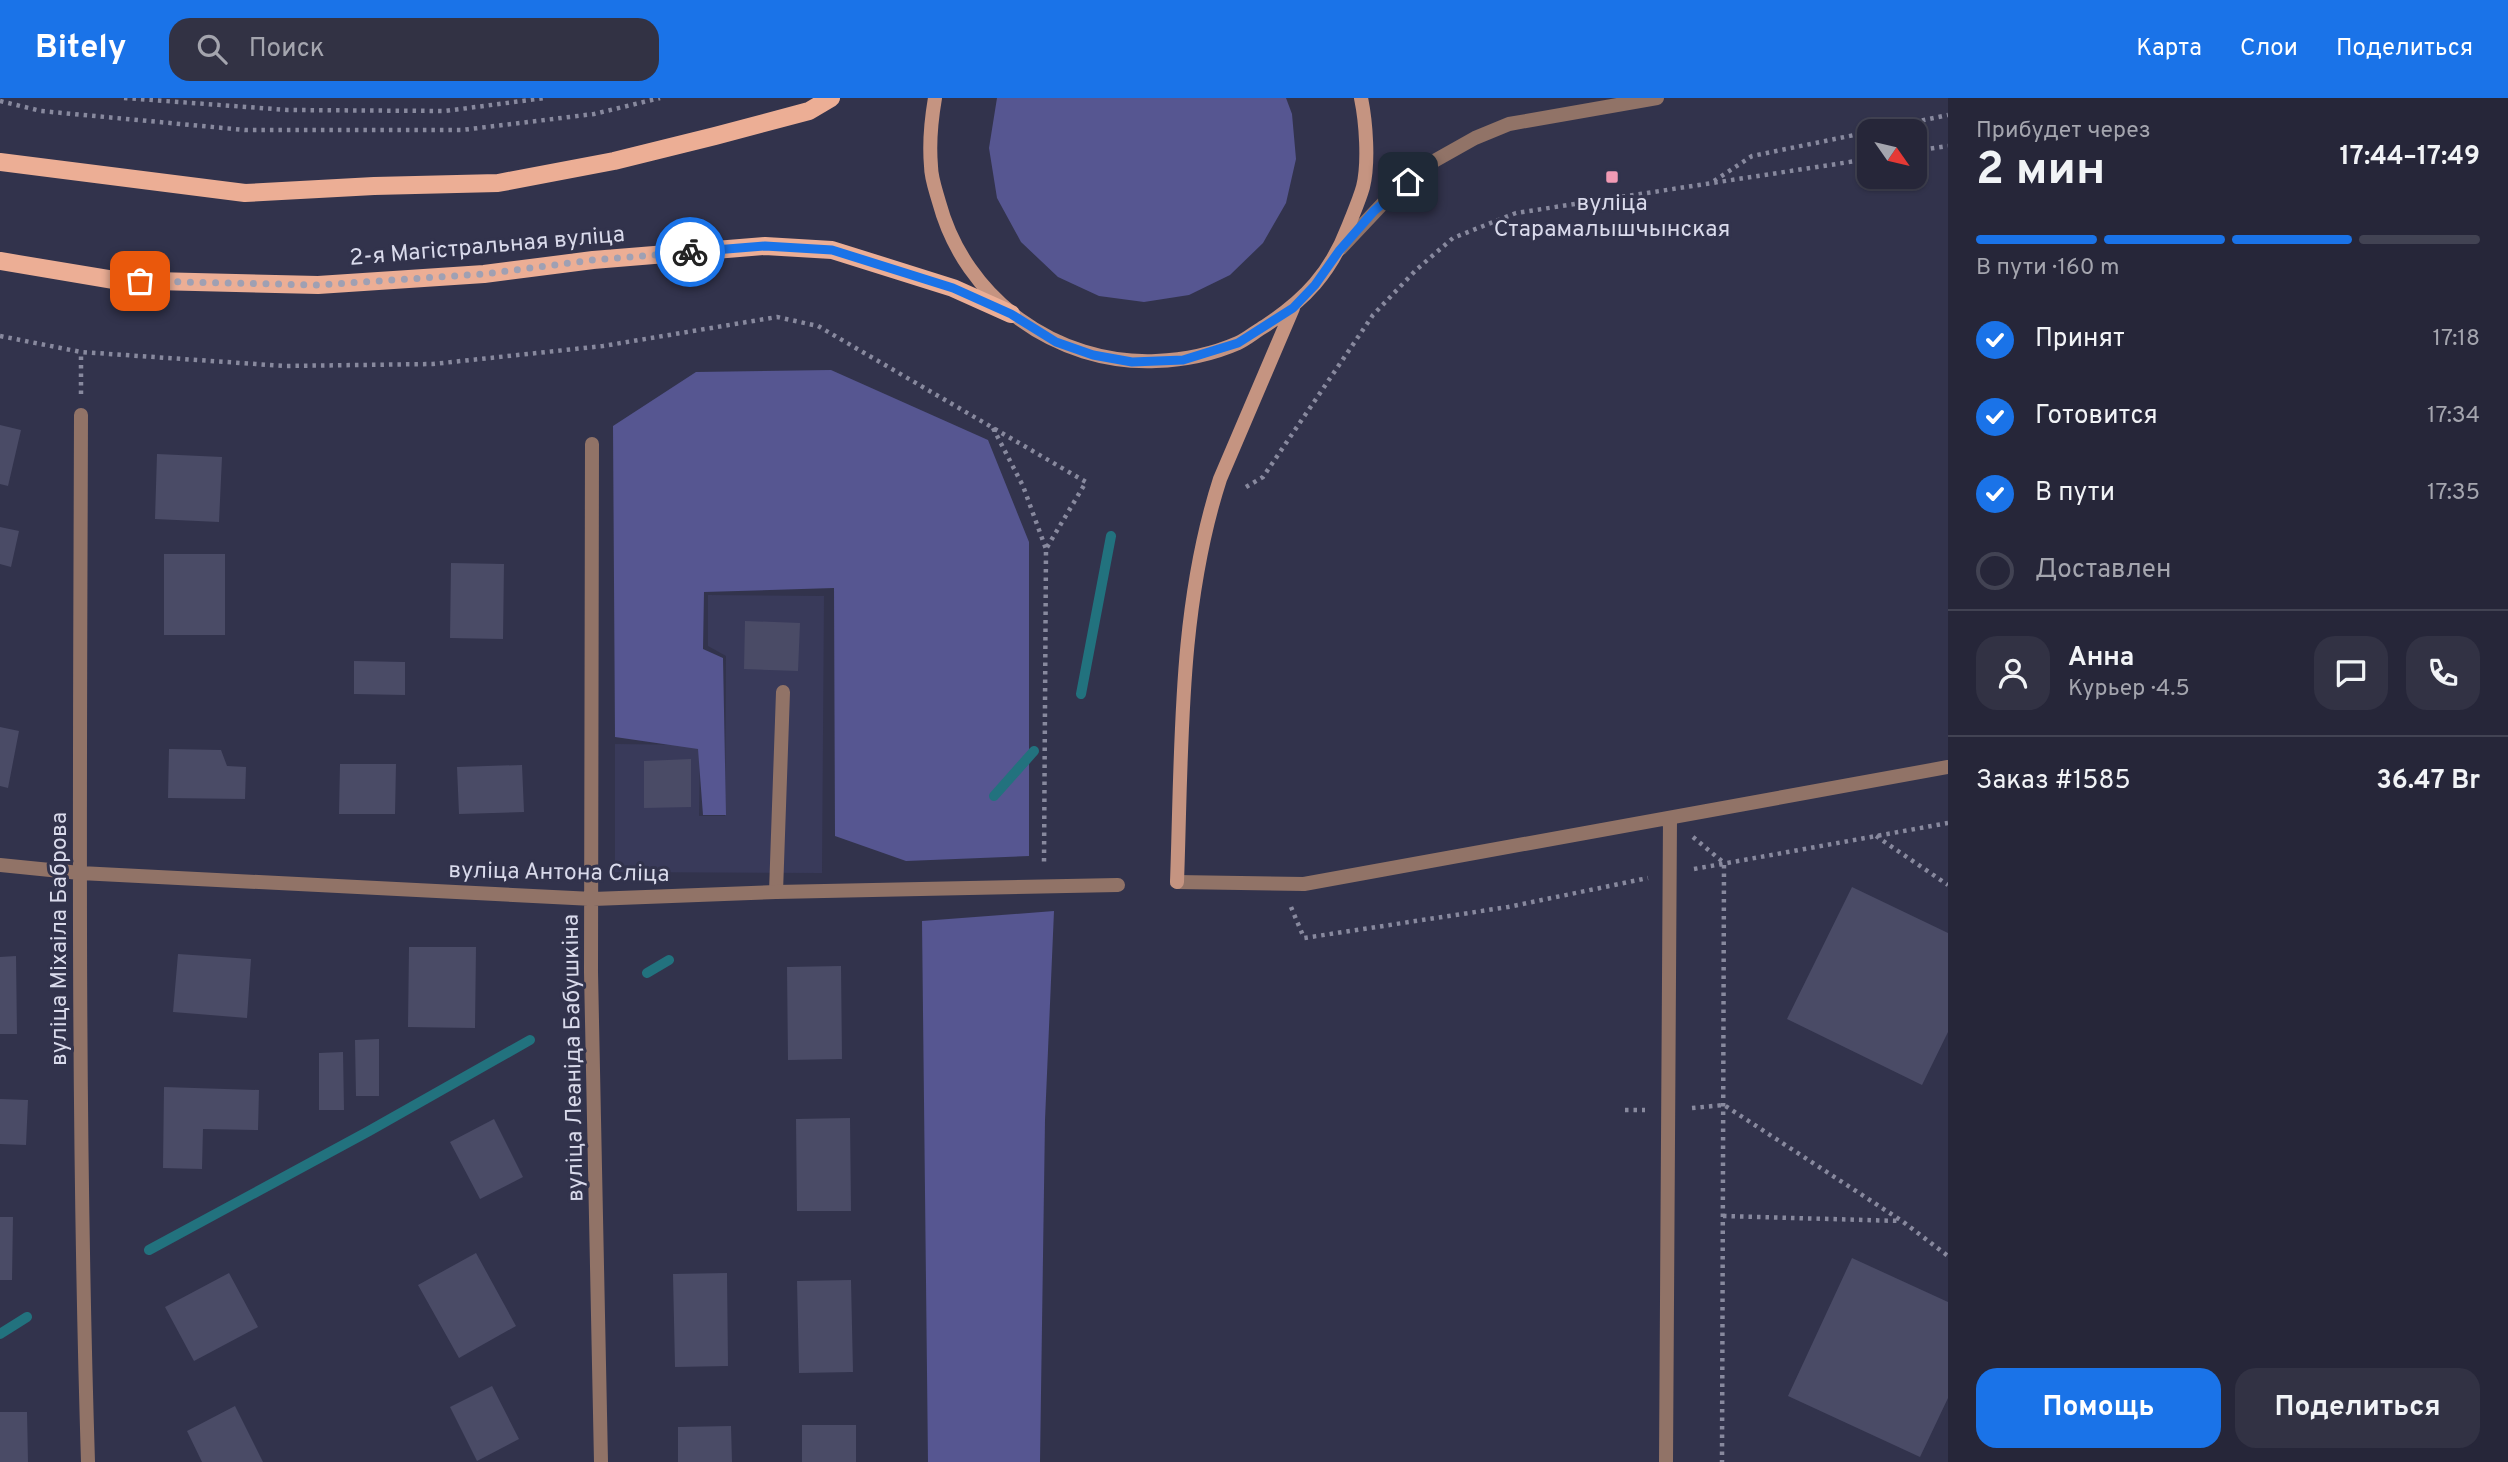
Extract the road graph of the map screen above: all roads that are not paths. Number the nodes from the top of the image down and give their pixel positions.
1 (831, 98) edge
2 (935, 98) edge
3 (1361, 98) edge
4 (1657, 98) edge
5 (0, 162) edge
6 (1339, 251) junction
7 (0, 261) edge
8 (1293, 308) junction
9 (1011, 314) junction
10 (81, 415) road end
11 (592, 444) dead end
12 (783, 692) dead end
13 (1948, 767) edge
14 (1670, 818) junction
15 (0, 865) edge
16 (80, 873) junction
17 (1177, 882) joint
18 (1118, 885) dead end
19 (776, 892) junction
20 (593, 899) junction
21 (88, 1462) edge
22 (601, 1462) edge
23 (1666, 1462) edge

1 - 5 main road
2 - 9 main road
3 - 6 main road
4 - 6 street
6 - 8 main road
7 - 9 main road, 2-я Магістральная вуліца
8 - 9 main road
8 - 17 main road
10 - 16 street, вуліца Міхаіла Баброва
11 - 20 street, вуліца Леаніда Бабушкіна
12 - 19 street
13 - 14 street
14 - 17 street
14 - 23 street
15 - 16 street, вуліца Антона Сліца
16 - 20 street, вуліца Антона Сліца
16 - 21 street, вуліца Міхаіла Баброва
18 - 19 street, вуліца Антона Сліца
19 - 20 street, вуліца Антона Сліца
20 - 22 street, вуліца Леаніда Бабушкіна

